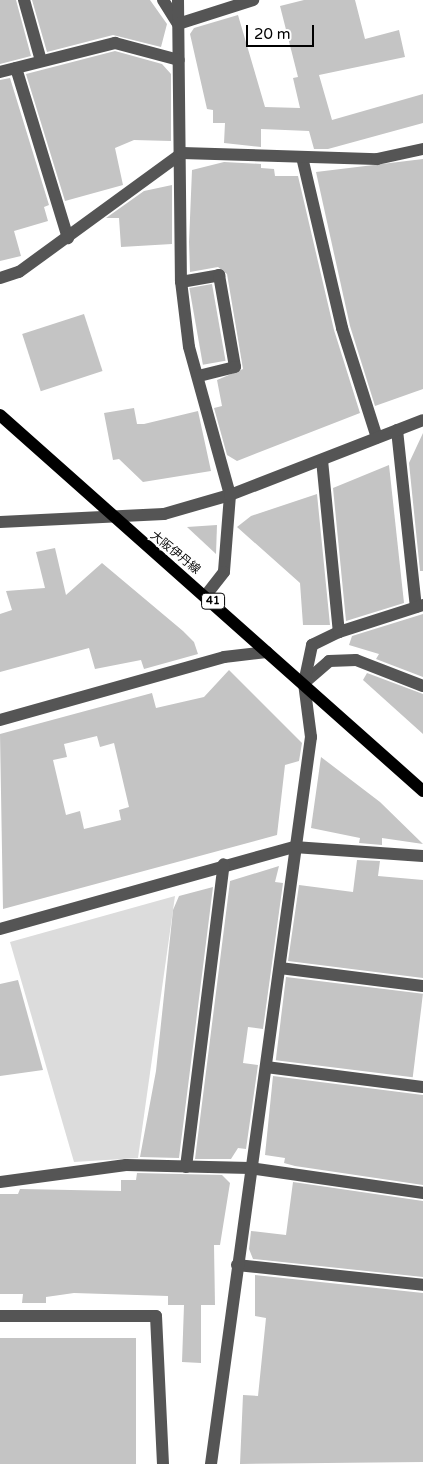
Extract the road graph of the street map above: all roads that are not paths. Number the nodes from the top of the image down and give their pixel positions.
1 (24, 0) edge
2 (163, 0) edge
3 (178, 0) edge
4 (253, 0) edge
5 (178, 24) junction
6 (179, 60) junction
7 (41, 61) junction
8 (16, 68) junction
9 (0, 72) edge
10 (423, 149) edge
11 (182, 152) junction
12 (302, 157) junction
13 (68, 238) junction
14 (0, 278) edge
15 (181, 282) junction
16 (198, 376) junction
17 (0, 415) edge
18 (423, 420) edge
19 (397, 430) junction
20 (377, 438) junction
21 (322, 460) junction
22 (230, 495) junction
23 (114, 519) junction
24 (0, 522) edge
25 (206, 595) junction
26 (420, 606) edge
27 (339, 632) junction
28 (267, 652) junction
29 (304, 684) junction
30 (423, 686) edge
31 (0, 720) edge
32 (423, 791) edge
33 (294, 847) junction
34 (423, 856) edge
35 (224, 864) junction
36 (0, 929) edge
37 (280, 968) junction
38 (423, 986) edge
39 (266, 1067) junction
40 (423, 1087) edge
41 (186, 1167) junction
42 (250, 1168) junction
43 (0, 1182) edge
44 (423, 1193) edge
45 (237, 1265) junction
46 (423, 1285) edge
47 (0, 1316) edge
48 (163, 1464) edge
49 (211, 1464) edge

1 - 7 street
2 - 5 street
3 - 5 street
4 - 5 street
5 - 6 street
6 - 7 street
6 - 11 street
7 - 8 street
8 - 9 street
8 - 13 street
10 - 12 street
11 - 12 street
11 - 13 street
11 - 15 street
12 - 20 street
13 - 14 street
15 - 16 street
15 - 16 street
16 - 22 street
17 - 23 main road, 大阪伊丹線 / 41
18 - 19 street
19 - 20 street
19 - 26 street
20 - 21 street
21 - 22 street
21 - 27 street
22 - 23 street
22 - 25 street
23 - 24 street
23 - 25 main road, 大阪伊丹線 / 41
25 - 28 main road, 大阪伊丹線 / 41
26 - 27 street
27 - 29 street
28 - 29 main road, 大阪伊丹線 / 41
28 - 31 street
29 - 30 street
29 - 32 main road, 大阪伊丹線 / 41
29 - 33 street
33 - 34 street
33 - 35 street
33 - 37 street
35 - 36 street
35 - 41 street
37 - 38 street
37 - 39 street
39 - 40 street
39 - 42 street
41 - 42 street
41 - 43 street
42 - 44 street
42 - 45 street
45 - 46 street
45 - 49 street
47 - 48 street

